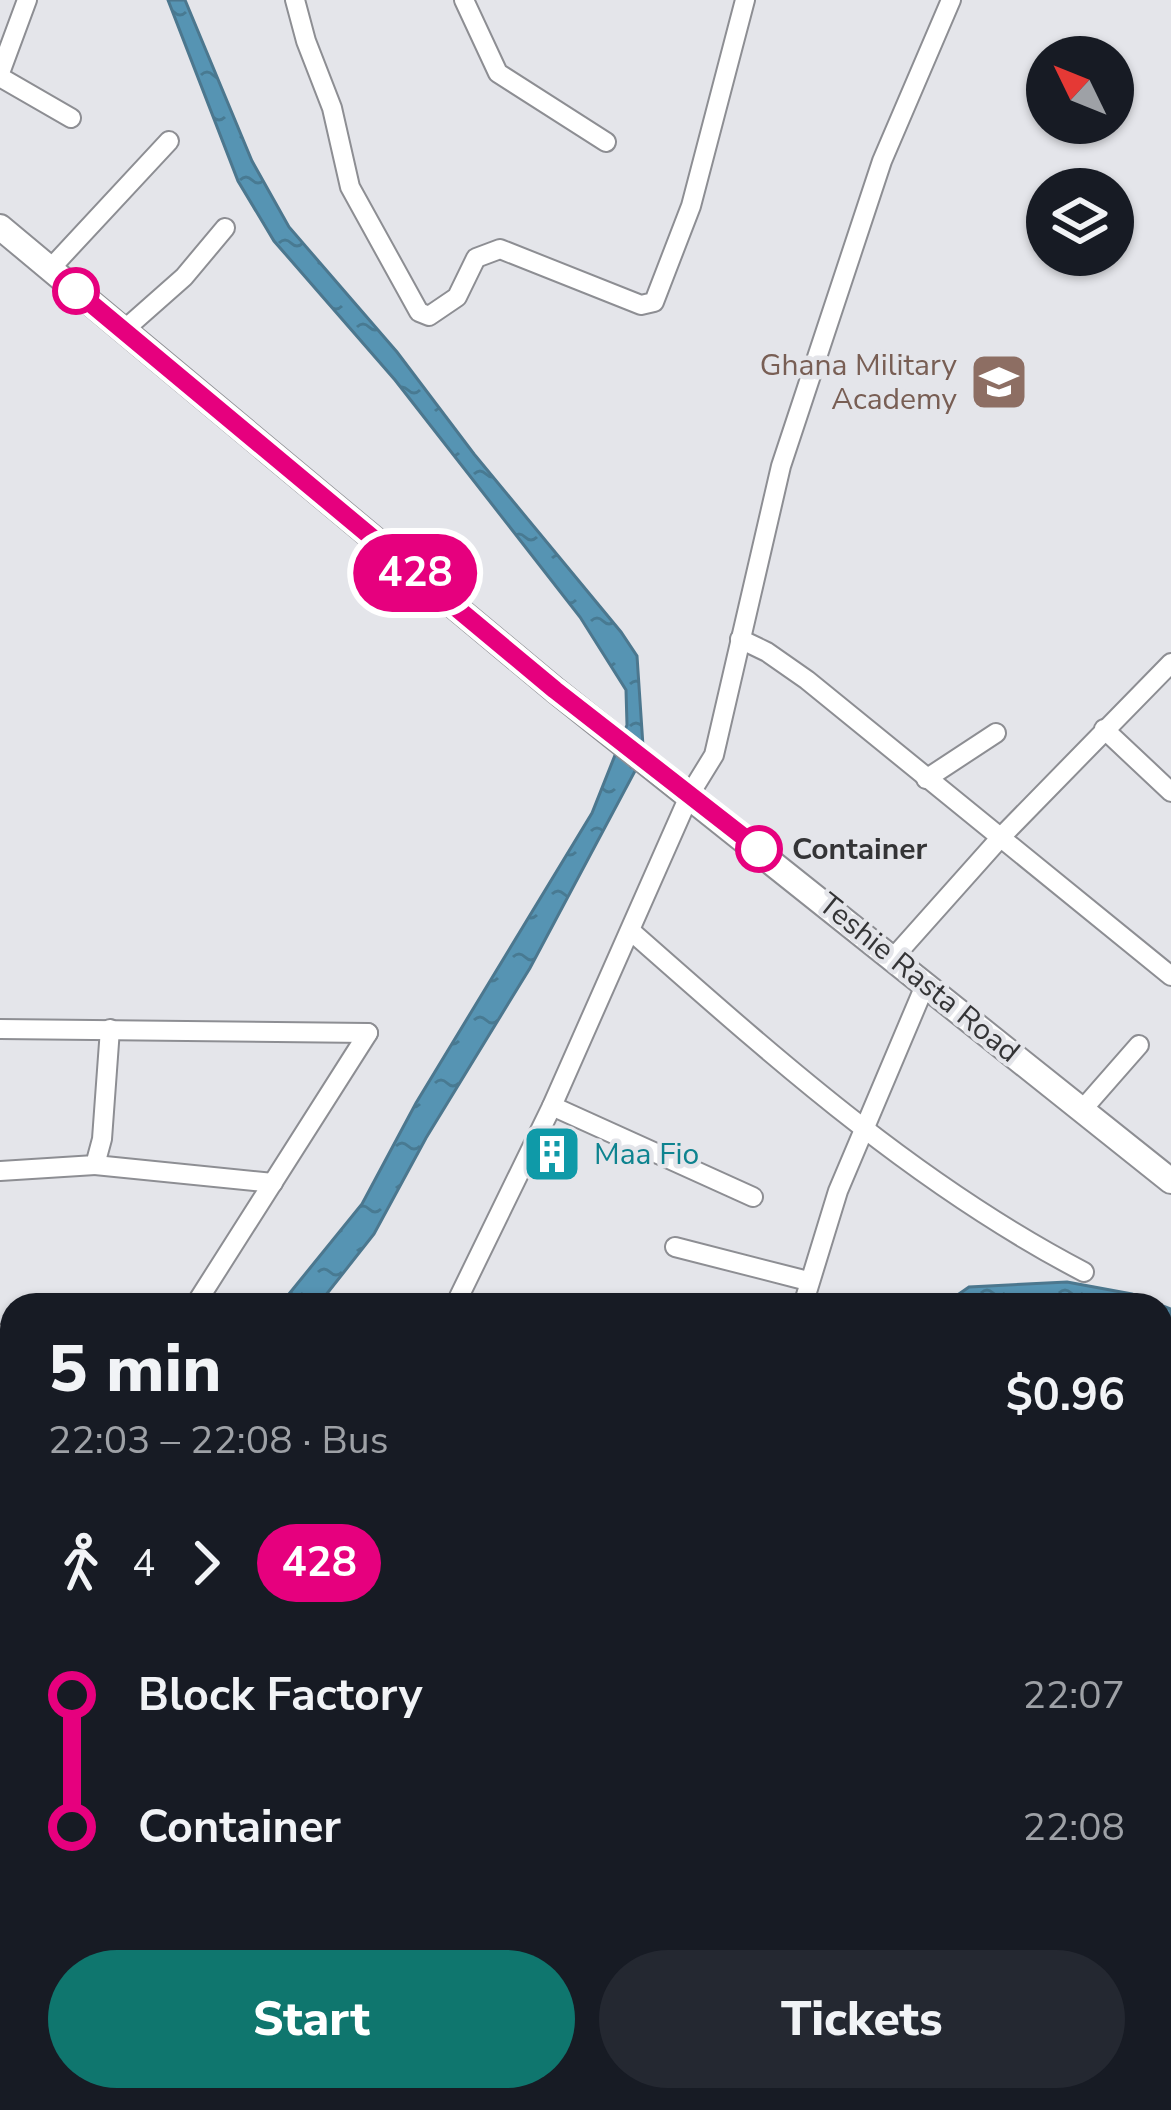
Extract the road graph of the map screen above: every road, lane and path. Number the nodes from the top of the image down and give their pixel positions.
1 (27, 0) edge
2 (295, 0) edge
3 (464, 0) edge
4 (745, 0) edge
5 (951, 0) edge
6 (0, 75) edge
7 (70, 118) dead end
8 (170, 141) dead end
9 (606, 142) dead end
10 (0, 227) edge
11 (225, 228) dead end
12 (50, 268) junction
13 (124, 330) junction
14 (740, 639) junction
15 (1171, 663) edge
16 (1104, 729) junction
17 (996, 733) dead end
18 (926, 778) junction
19 (1171, 792) edge
20 (690, 794) junction
21 (1001, 837) junction
22 (632, 932) junction
23 (894, 957) junction
24 (1171, 976) edge
25 (926, 983) junction
26 (0, 1029) edge
27 (110, 1029) junction
28 (1139, 1045) dead end
29 (552, 1106) junction
30 (1082, 1110) junction
31 (863, 1129) junction
32 (94, 1166) junction
33 (0, 1171) edge
34 (1171, 1181) edge
35 (273, 1183) junction
36 (753, 1198) dead end
37 (675, 1247) dead end
38 (1084, 1272) dead end
39 (808, 1281) junction
40 (202, 1293) edge
41 (462, 1293) edge
42 (805, 1293) edge

1 - 6 street
2 - 4 street
3 - 9 street
5 - 14 street
6 - 7 street
8 - 12 street
10 - 12 main road, Teshie Rasta Road
11 - 13 street
12 - 13 main road, Teshie Rasta Road
13 - 20 main road, Teshie Rasta Road
14 - 18 street
14 - 20 street
15 - 16 street
16 - 19 street
16 - 21 street
17 - 18 street
18 - 21 street
20 - 22 street
20 - 23 main road, Teshie Rasta Road
21 - 23 street
21 - 24 street
22 - 29 street
22 - 31 street
23 - 25 main road, Teshie Rasta Road
25 - 30 main road, Teshie Rasta Road
25 - 31 street
26 - 27 street
27 - 32 street
27 - 35 street
28 - 30 street
29 - 36 street
29 - 41 street
30 - 34 main road, Teshie Rasta Road
31 - 38 street
31 - 39 street
32 - 33 street
32 - 35 street
35 - 40 street
37 - 39 street
39 - 42 street

